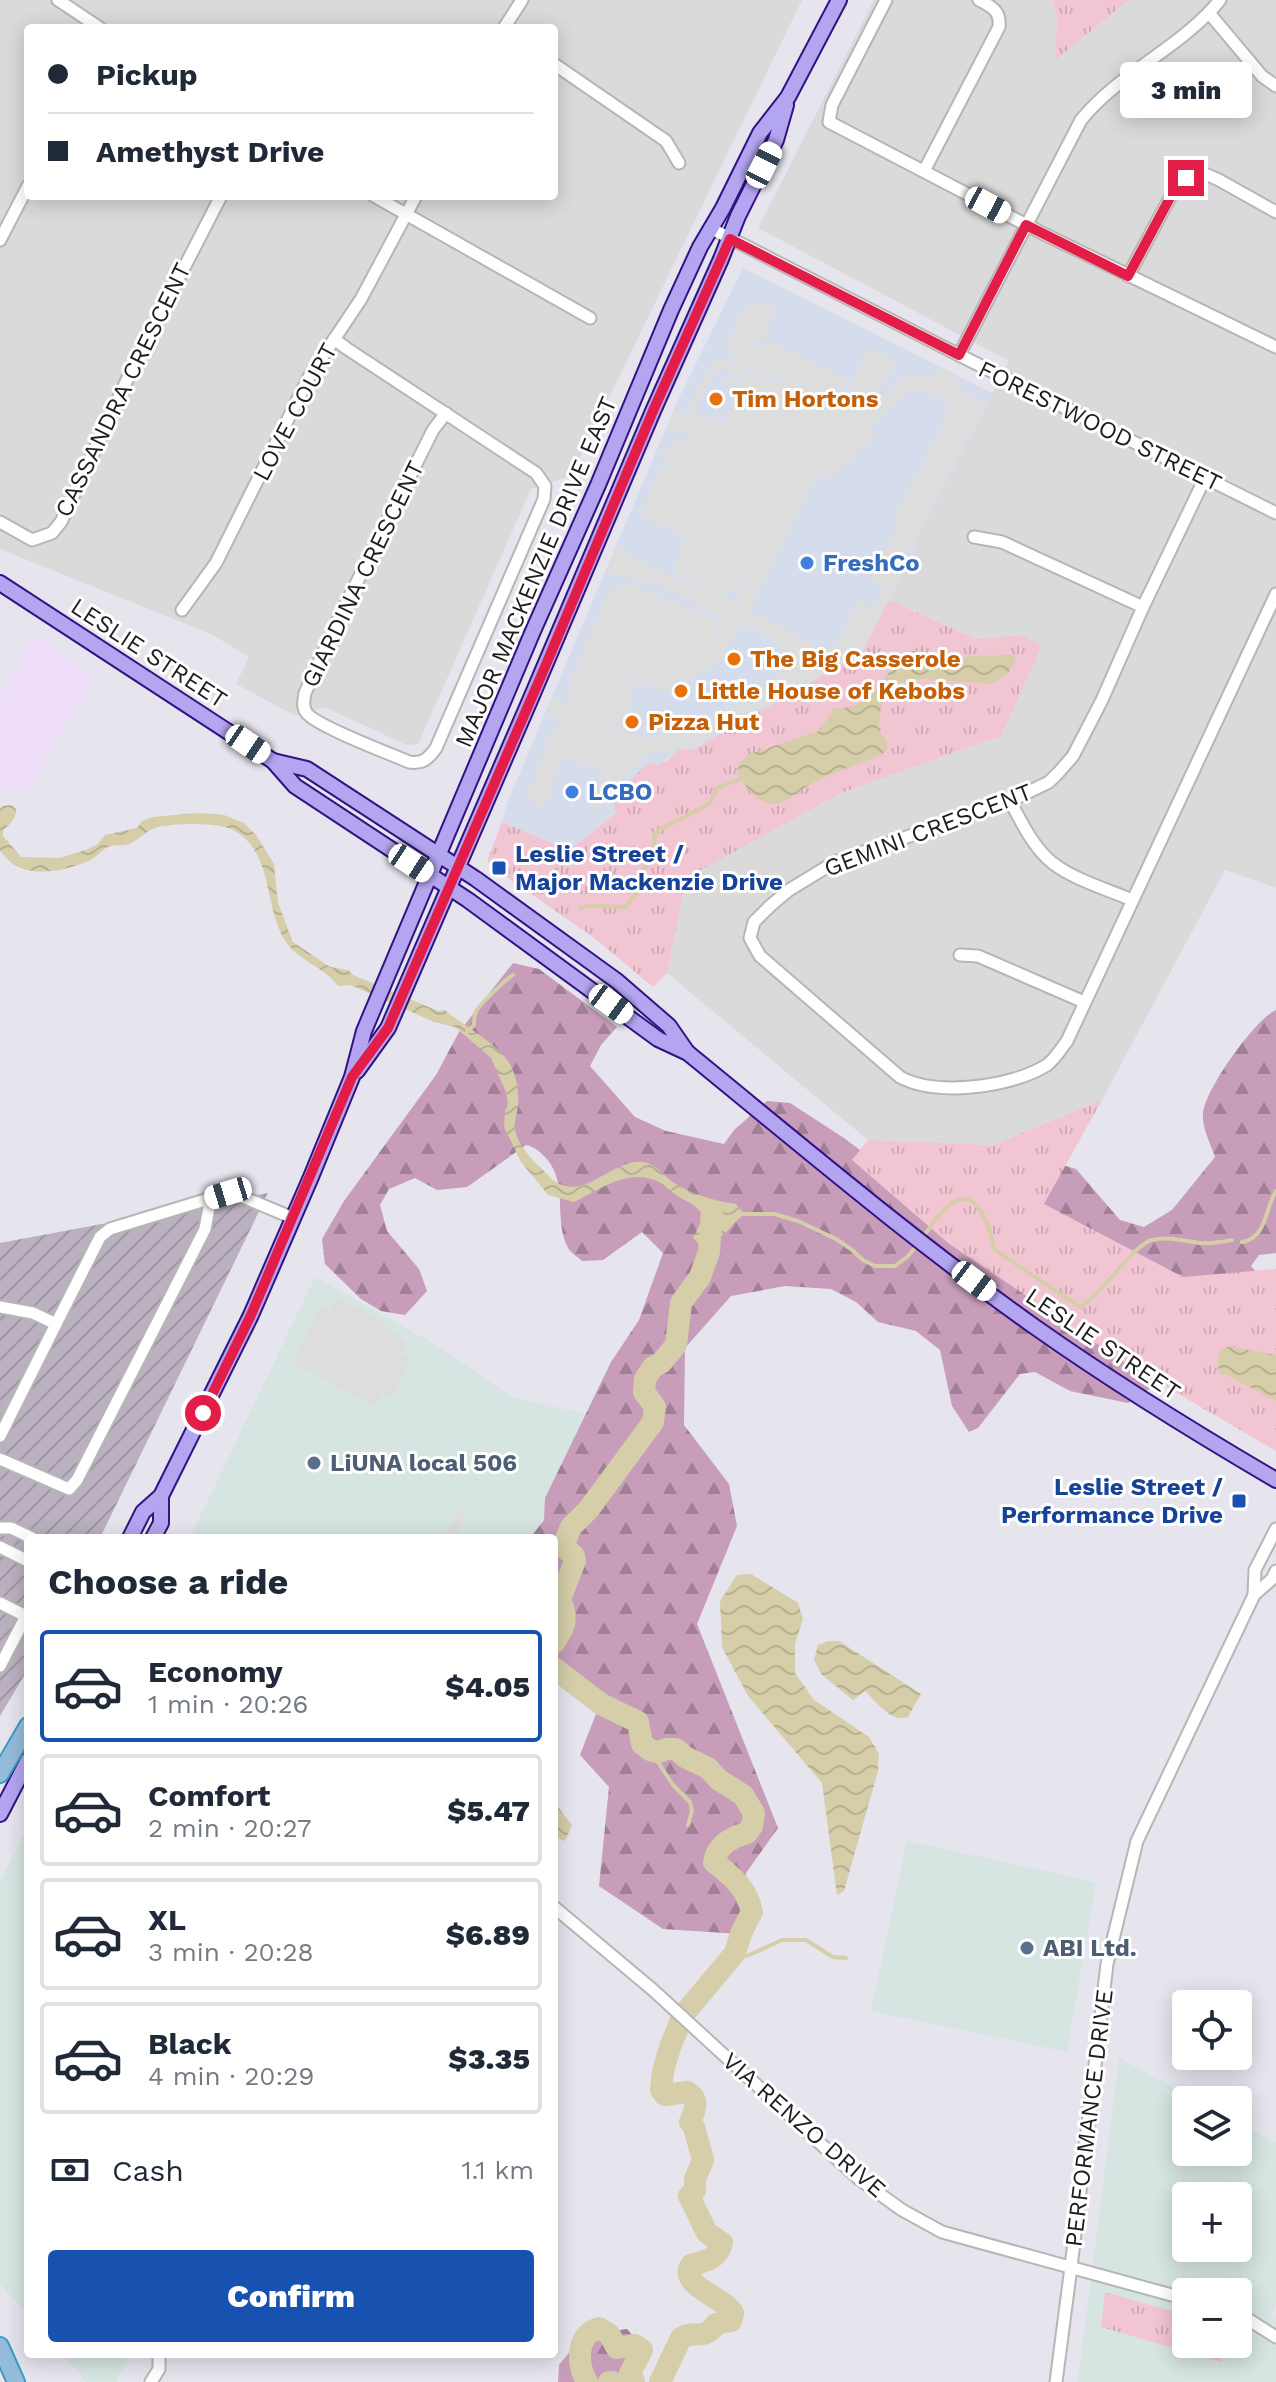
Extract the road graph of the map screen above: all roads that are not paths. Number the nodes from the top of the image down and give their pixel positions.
1 (58, 0) edge
2 (522, 0) edge
3 (839, 0) edge
4 (886, 0) edge
5 (979, 0) edge
6 (1220, 0) edge
7 (1209, 13) junction
8 (94, 24) edge
9 (507, 24) edge
10 (558, 67) edge
11 (1276, 86) edge
12 (788, 97) junction
13 (679, 163) dead end
14 (924, 171) junction
15 (24, 194) edge
16 (219, 200) edge
17 (382, 200) edge
18 (414, 200) edge
19 (1276, 212) edge
20 (407, 213) junction
21 (1026, 225) junction
22 (710, 228) junction
23 (730, 239) junction
24 (0, 240) edge
25 (1128, 276) junction
26 (590, 318) dead end
27 (334, 339) junction
28 (1276, 347) edge
29 (959, 355) junction
30 (446, 413) junction
31 (1205, 478) junction
32 (1276, 513) edge
33 (0, 522) edge
34 (974, 537) dead end
35 (574, 541) junction
36 (594, 551) junction
37 (0, 583) edge
38 (1276, 594) edge
39 (1143, 607) junction
40 (182, 610) dead end
41 (273, 761) junction
42 (1010, 801) junction
43 (438, 854) junction
44 (458, 866) junction
45 (429, 875) junction
46 (449, 888) junction
47 (1132, 900) junction
48 (960, 955) dead end
49 (1084, 1002) junction
50 (688, 1053) junction
51 (352, 1077) junction
52 (211, 1198) junction
53 (293, 1218) junction
54 (0, 1307) edge
55 (56, 1324) junction
56 (0, 1436) edge
57 (0, 1459) edge
58 (1276, 1480) edge
59 (161, 1496) junction
60 (0, 1528) edge
61 (1276, 1529) edge
62 (24, 1534) edge
63 (132, 1534) edge
64 (155, 1534) edge
65 (0, 1547) edge
66 (24, 1559) edge
67 (1276, 1571) edge
68 (1254, 1595) junction
69 (0, 1603) edge
70 (24, 1615) edge
71 (24, 1620) edge
72 (0, 1666) edge
73 (24, 1733) edge
74 (24, 1768) edge
75 (0, 1774) edge
76 (0, 1814) edge
77 (558, 1910) edge
78 (1071, 2267) junction
79 (1172, 2295) edge
80 (1252, 2322) edge
81 (1276, 2337) edge
82 (0, 2346) edge
83 (159, 2358) edge
84 (16, 2382) edge
85 (151, 2382) edge
86 (1056, 2382) edge

1 - 8 street
2 - 9 street
3 - 12 main road, MAJOR MACKENZIE DRIVE EAST
4 - 14 street
5 - 14 street
6 - 7 street
7 - 11 street
7 - 21 street
10 - 13 street
12 - 22 main road, MAJOR MACKENZIE DRIVE EAST
12 - 23 main road, MAJOR MACKENZIE DRIVE EAST
14 - 21 street
15 - 24 street
16 - 33 street, CASSANDRA CRESCENT
17 - 20 street
18 - 20 street, LOVE COURT
19 - 25 street
20 - 26 street
20 - 27 street, LOVE COURT
21 - 25 street
21 - 29 street
22 - 23 street, FORESTWOOD STREET
22 - 35 main road, MAJOR MACKENZIE DRIVE EAST
23 - 29 street, FORESTWOOD STREET
23 - 36 main road, MAJOR MACKENZIE DRIVE EAST
25 - 28 street
27 - 30 street, GIARDINA CRESCENT
27 - 40 street, LOVE COURT
29 - 31 street, FORESTWOOD STREET
30 - 30 street, GIARDINA CRESCENT
31 - 32 street, FORESTWOOD STREET
31 - 39 street, GEMINI CRESCENT
34 - 39 street
35 - 36 main road
35 - 43 main road, MAJOR MACKENZIE DRIVE EAST
36 - 44 main road, MAJOR MACKENZIE DRIVE EAST
37 - 41 main road, LESLIE STREET
38 - 47 street, GEMINI CRESCENT
39 - 42 street, GEMINI CRESCENT
41 - 43 main road, LESLIE STREET
41 - 45 main road, LESLIE STREET
42 - 47 street
42 - 49 street, GEMINI CRESCENT
43 - 44 main road, LESLIE STREET
43 - 45 main road, MAJOR MACKENZIE DRIVE EAST
44 - 46 main road, MAJOR MACKENZIE DRIVE EAST
44 - 50 main road, LESLIE STREET
45 - 46 main road, LESLIE STREET
45 - 51 main road, MAJOR MACKENZIE DRIVE EAST
46 - 50 main road, LESLIE STREET
46 - 51 main road, MAJOR MACKENZIE DRIVE EAST
47 - 49 street, GEMINI CRESCENT
48 - 49 street
50 - 58 main road, LESLIE STREET
51 - 53 main road, MAJOR MACKENZIE DRIVE EAST
52 - 53 street
52 - 55 street
52 - 57 street
53 - 59 main road, MAJOR MACKENZIE DRIVE EAST
54 - 55 street
55 - 56 street
59 - 63 main road, MAJOR MACKENZIE DRIVE EAST
59 - 64 main road, MAJOR MACKENZIE DRIVE EAST
60 - 62 street
61 - 68 street, PERFORMANCE DRIVE
65 - 66 street
67 - 68 street, PERFORMANCE DRIVE
68 - 78 street, PERFORMANCE DRIVE
69 - 70 street
71 - 72 street
73 - 75 highway
74 - 76 main road
77 - 78 street, VIA RENZO DRIVE
78 - 79 street, VIA RENZO DRIVE
78 - 86 street, PERFORMANCE DRIVE
80 - 81 street
82 - 84 highway
83 - 85 street

